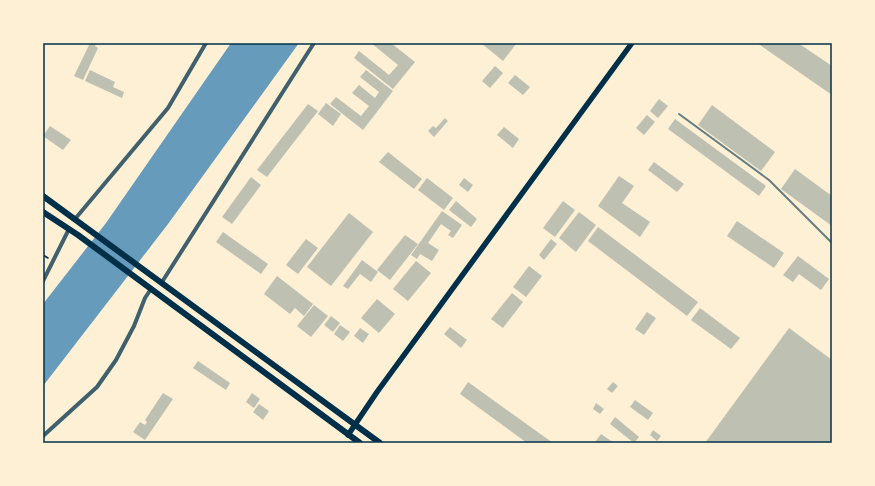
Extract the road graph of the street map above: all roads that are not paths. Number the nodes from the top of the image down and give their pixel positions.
1 (206, 43) edge
2 (314, 43) edge
3 (632, 43) edge
4 (43, 196) edge
5 (43, 212) edge
6 (75, 219) junction
7 (69, 229) junction
8 (43, 281) edge
9 (162, 282) junction
10 (150, 288) junction
11 (356, 425) junction
12 (348, 435) junction
13 (43, 436) edge
14 (360, 443) edge
15 (380, 443) edge

1 - 6 street
2 - 9 street
3 - 11 main road
4 - 6 main road
5 - 7 main road
6 - 9 main road
7 - 8 street
7 - 10 main road
9 - 11 main road
10 - 12 main road
10 - 13 street
11 - 12 main road
11 - 15 main road
12 - 14 main road

